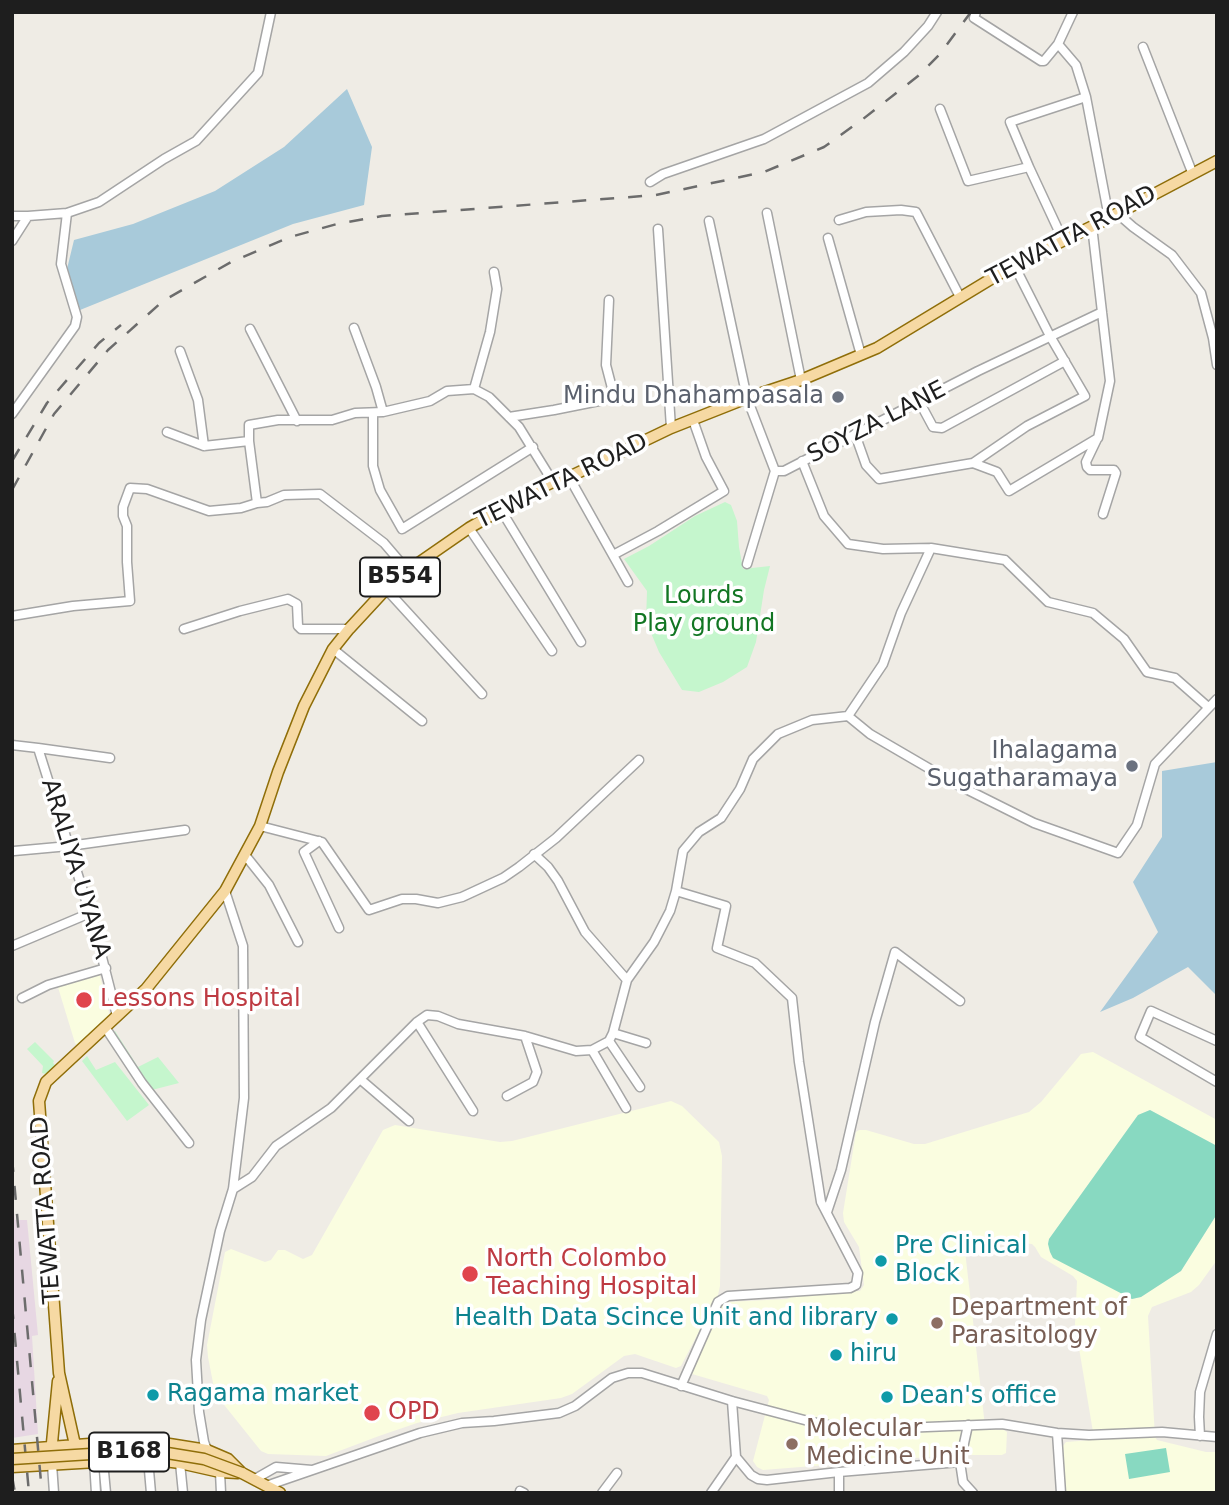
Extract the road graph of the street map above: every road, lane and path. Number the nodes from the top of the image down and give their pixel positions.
1 (271, 12) edge
2 (937, 12) edge
3 (976, 12) edge
4 (1073, 12) edge
5 (1058, 44) junction
6 (1143, 47) dead end
7 (1086, 97) junction
8 (940, 109) dead end
9 (1217, 161) edge
10 (1029, 167) junction
11 (1192, 172) junction
12 (650, 182) dead end
13 (67, 213) junction
14 (767, 213) dead end
15 (1113, 215) junction
16 (12, 216) edge
17 (28, 216) junction
18 (839, 220) dead end
19 (709, 221) dead end
20 (1092, 226) junction
21 (658, 229) dead end
22 (828, 238) dead end
23 (1063, 240) junction
24 (12, 241) edge
25 (1014, 265) junction
26 (494, 272) dead end
27 (960, 297) junction
28 (609, 300) dead end
29 (1102, 312) junction
30 (354, 328) dead end
31 (250, 329) dead end
32 (1050, 336) junction
33 (180, 351) dead end
34 (861, 355) junction
35 (1065, 361) junction
36 (1217, 365) edge
37 (801, 380) junction
38 (474, 389) junction
39 (747, 398) junction
40 (919, 401) junction
41 (373, 412) junction
42 (383, 412) junction
43 (12, 414) edge
44 (509, 417) junction
45 (298, 421) junction
46 (693, 421) junction
47 (671, 428) junction
48 (167, 432) dead end
49 (855, 434) junction
50 (1098, 439) junction
51 (249, 441) junction
52 (204, 446) junction
53 (533, 447) junction
54 (803, 461) junction
55 (973, 463) junction
56 (775, 471) junction
57 (569, 477) junction
58 (553, 482) junction
59 (257, 503) junction
60 (501, 510) junction
61 (1103, 514) dead end
62 (469, 527) junction
63 (931, 548) junction
64 (613, 555) junction
65 (747, 564) dead end
66 (408, 571) junction
67 (628, 582) dead end
68 (386, 589) junction
69 (12, 616) edge
70 (184, 629) dead end
71 (349, 629) junction
72 (581, 642) dead end
73 (333, 649) junction
74 (552, 651) dead end
75 (482, 694) dead end
76 (1217, 699) edge
77 (1208, 707) junction
78 (848, 716) junction
79 (422, 721) dead end
80 (12, 745) edge
81 (38, 748) junction
82 (110, 758) dead end
83 (639, 760) dead end
84 (260, 826) junction
85 (185, 831) dead end
86 (318, 841) junction
87 (69, 846) junction
88 (14, 851) dead end
89 (534, 854) junction
90 (245, 855) junction
91 (225, 891) junction
92 (676, 891) junction
93 (90, 913) junction
94 (339, 928) dead end
95 (298, 942) dead end
96 (12, 946) edge
97 (106, 968) junction
98 (627, 979) junction
99 (22, 998) dead end
100 (960, 1001) dead end
101 (117, 1016) junction
102 (417, 1022) junction
103 (105, 1027) junction
104 (525, 1036) junction
105 (611, 1037) junction
106 (1217, 1041) edge
107 (646, 1043) dead end
108 (592, 1050) junction
109 (360, 1079) junction
110 (1217, 1082) edge
111 (640, 1087) dead end
112 (508, 1096) dead end
113 (626, 1108) dead end
114 (473, 1111) dead end
115 (410, 1121) dead end
116 (189, 1143) dead end
117 (233, 1189) junction
118 (827, 1212) junction
119 (1217, 1334) edge
120 (1213, 1356) edge
121 (59, 1373) junction
122 (681, 1386) junction
123 (732, 1401) junction
124 (968, 1425) junction
125 (1057, 1433) junction
126 (1200, 1436) junction
127 (1217, 1437) edge
128 (75, 1445) junction
129 (50, 1447) junction
130 (12, 1450) edge
131 (207, 1450) junction
132 (736, 1457) junction
133 (12, 1459) edge
134 (148, 1459) junction
135 (99, 1461) junction
136 (76, 1462) junction
137 (180, 1462) junction
138 (960, 1462) junction
139 (52, 1464) junction
140 (12, 1467) edge
141 (315, 1470) junction
142 (220, 1472) junction
143 (839, 1472) junction
144 (242, 1473) junction
145 (617, 1474) dead end
146 (255, 1479) junction
147 (266, 1486) junction
148 (54, 1493) edge
149 (96, 1493) edge
150 (106, 1493) edge
151 (151, 1493) edge
152 (183, 1493) edge
153 (221, 1493) edge
154 (280, 1493) edge
155 (602, 1493) edge
156 (711, 1493) edge
157 (839, 1493) edge
158 (973, 1493) edge
159 (1061, 1493) edge

1 - 13 street
2 - 12 street
3 - 5 street
4 - 5 street
5 - 7 street
6 - 11 street
7 - 10 street
7 - 15 street
8 - 10 street
9 - 11 main road, TEWATTA ROAD / B554
10 - 23 street
11 - 15 main road, TEWATTA ROAD / B554
13 - 17 street
13 - 43 street
14 - 37 street
15 - 20 main road, TEWATTA ROAD / B554
15 - 36 street
16 - 17 street
17 - 24 street
18 - 27 street
19 - 39 street, SOYZA LANE
20 - 23 main road, TEWATTA ROAD / B554
20 - 29 street
21 - 47 street
22 - 34 street
23 - 25 main road, TEWATTA ROAD / B554
25 - 27 main road, TEWATTA ROAD / B554
25 - 32 street
26 - 38 street
27 - 34 main road, TEWATTA ROAD / B554
28 - 44 street
29 - 32 street, SOYZA LANE
29 - 50 street
30 - 42 street
31 - 45 street
32 - 35 street
32 - 40 street, SOYZA LANE
33 - 52 street
34 - 37 main road, TEWATTA ROAD / B554
35 - 40 street
35 - 55 street
37 - 39 main road, TEWATTA ROAD / B554
38 - 42 street
38 - 44 street
39 - 46 main road, TEWATTA ROAD / B554
39 - 56 street, SOYZA LANE
40 - 49 street, SOYZA LANE
41 - 42 street
41 - 45 street
41 - 53 street
44 - 53 street
45 - 51 street
46 - 47 main road, TEWATTA ROAD / B554
46 - 64 street
47 - 57 main road, TEWATTA ROAD / B554
48 - 52 street
49 - 54 street, SOYZA LANE
49 - 55 street
50 - 55 street
50 - 61 street
51 - 52 street
51 - 59 street
53 - 58 street
54 - 56 street, SOYZA LANE
54 - 63 street
56 - 65 street
57 - 58 main road, TEWATTA ROAD / B554
57 - 64 street
58 - 60 main road, TEWATTA ROAD / B554
59 - 66 street
59 - 69 street
60 - 62 main road, TEWATTA ROAD / B554
60 - 72 street
62 - 66 main road, TEWATTA ROAD / B554
62 - 74 street
63 - 77 street
63 - 78 street
64 - 67 street
66 - 68 main road, TEWATTA ROAD / B554
68 - 71 main road, TEWATTA ROAD / B554
68 - 75 street
70 - 71 street
71 - 73 main road, TEWATTA ROAD / B554
73 - 79 street
73 - 84 main road, TEWATTA ROAD / B554
76 - 77 street
77 - 78 street
78 - 92 street
80 - 81 street, ARALIYA UYANA
81 - 82 street
81 - 87 street, ARALIYA UYANA
83 - 89 street
84 - 86 street
84 - 90 main road, TEWATTA ROAD / B554
85 - 87 street
86 - 89 street
86 - 94 street
87 - 88 street
87 - 93 street, ARALIYA UYANA
89 - 98 street
90 - 91 main road, TEWATTA ROAD / B554
90 - 95 street
91 - 101 main road, TEWATTA ROAD / B554
91 - 117 street
92 - 98 street
92 - 118 street
93 - 96 street
93 - 97 street, ARALIYA UYANA
97 - 99 street
97 - 101 street, ARALIYA UYANA
98 - 105 street
100 - 118 street
101 - 103 main road, TEWATTA ROAD / B554
102 - 104 street
102 - 109 street
102 - 114 street
103 - 116 street
103 - 121 main road, TEWATTA ROAD / B554
104 - 108 street
104 - 112 street
105 - 107 street
105 - 108 street
105 - 111 street
106 - 110 street
108 - 113 street
109 - 115 street
109 - 117 street
117 - 131 street
118 - 122 street
119 - 120 street
120 - 126 street
121 - 128 main road, TEWATTA ROAD / B554
121 - 129 main road, TEWATTA ROAD / B554
122 - 123 street
122 - 141 street
123 - 124 street
123 - 132 street
124 - 125 street
124 - 138 street
125 - 126 street
125 - 159 street
126 - 127 street
128 - 129 main road, B168
128 - 131 main road, B168
128 - 136 main road, TEWATTA ROAD
129 - 130 main road, B168
129 - 139 main road, TEWATTA ROAD
131 - 144 main road, B168
132 - 143 street
132 - 156 street
133 - 144 main road, B168, bridge
134 - 135 main road, B168
134 - 137 main road, B168
134 - 151 street
135 - 136 main road, B168
135 - 149 street
135 - 150 street
136 - 139 main road, B168
137 - 142 main road, B168
137 - 152 street
138 - 143 street
138 - 158 street
139 - 140 main road, B168
139 - 148 street
141 - 146 street
141 - 147 street
142 - 144 main road, B168
142 - 153 street
143 - 157 street
144 - 146 main road, B168
145 - 155 street
146 - 147 main road, B168
147 - 154 main road, B168

